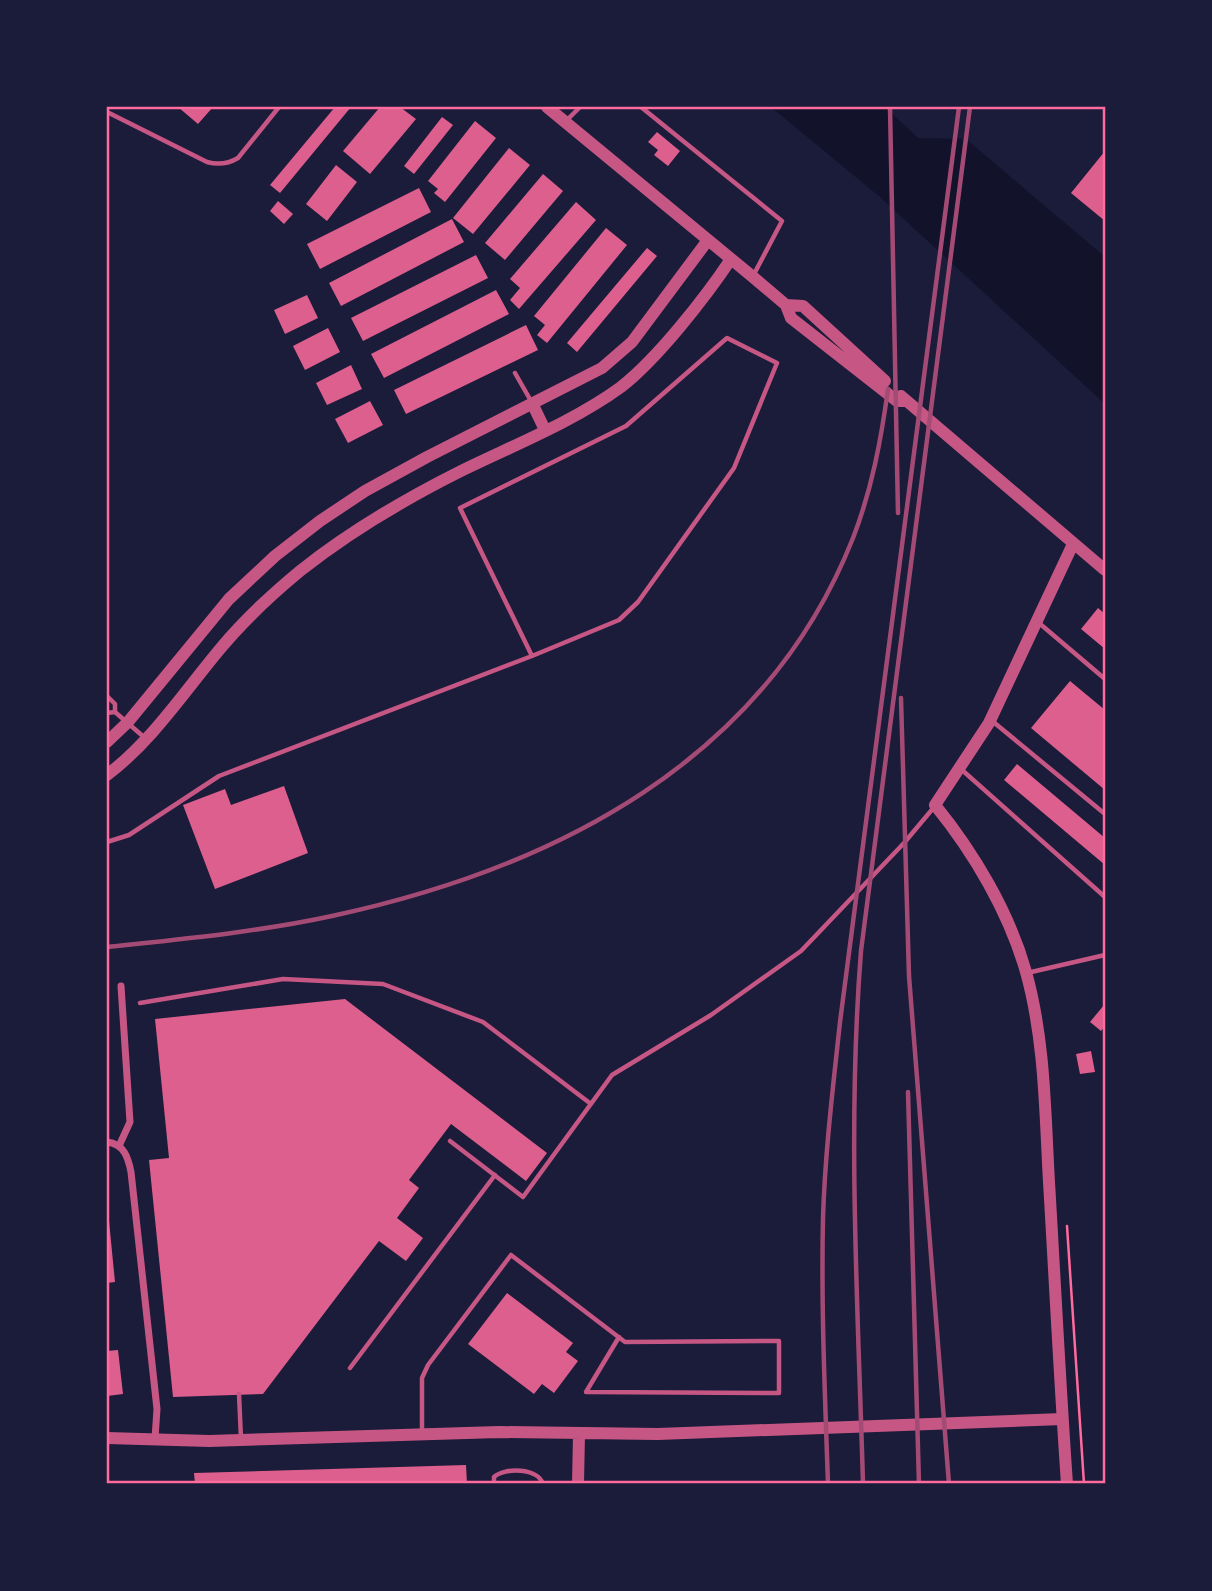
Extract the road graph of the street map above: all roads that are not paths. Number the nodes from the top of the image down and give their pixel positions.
1 (279, 107) edge
2 (547, 107) edge
3 (580, 107) edge
4 (641, 107) edge
5 (107, 112) edge
6 (566, 122) junction
7 (708, 240) junction
8 (731, 259) junction
9 (752, 276) junction
10 (516, 373) dead end
11 (533, 405) junction
12 (545, 430) junction
13 (1073, 544) junction
14 (1105, 570) edge
15 (1037, 621) junction
16 (532, 656) junction
17 (1105, 679) edge
18 (107, 696) edge
19 (115, 712) junction
20 (107, 713) edge
21 (991, 720) junction
22 (128, 722) junction
23 (146, 738) junction
24 (107, 742) edge
25 (961, 769) junction
26 (107, 775) edge
27 (935, 805) junction
28 (1105, 814) edge
29 (107, 842) edge
30 (1105, 897) edge
31 (1105, 955) edge
32 (1027, 974) junction
33 (121, 986) dead end
34 (140, 1003) dead end
35 (591, 1104) junction
36 (450, 1141) dead end
37 (113, 1144) edge
38 (495, 1175) junction
39 (619, 1338) junction
40 (350, 1368) dead end
41 (239, 1394) dead end
42 (1062, 1419) junction
43 (579, 1434) junction
44 (422, 1436) junction
45 (107, 1438) edge
46 (155, 1438) junction
47 (241, 1440) junction
48 (494, 1484) edge
49 (543, 1484) edge
50 (578, 1484) edge
51 (1067, 1484) edge

1 - 5 lane
2 - 6 street
3 - 6 lane
4 - 9 lane
6 - 7 street
7 - 8 street
7 - 11 street
8 - 9 street
8 - 12 street
9 - 13 street
10 - 11 lane
11 - 12 street
11 - 22 street
12 - 23 street
13 - 14 street
13 - 15 street
15 - 17 lane
15 - 21 street
16 - 16 lane
16 - 29 lane
18 - 19 lane
19 - 20 lane
19 - 22 lane
21 - 25 street
21 - 28 lane
22 - 23 lane
22 - 24 street
23 - 26 street
25 - 27 street
25 - 30 lane
27 - 32 street
27 - 35 lane
31 - 32 lane
32 - 42 street
33 - 37 street
34 - 35 lane
35 - 38 lane
36 - 38 lane
37 - 46 street
38 - 40 lane
39 - 39 lane
39 - 44 lane
41 - 47 lane
42 - 43 street
42 - 51 street
43 - 44 street
43 - 50 street
44 - 47 street
45 - 46 street
46 - 47 street
48 - 49 lane

